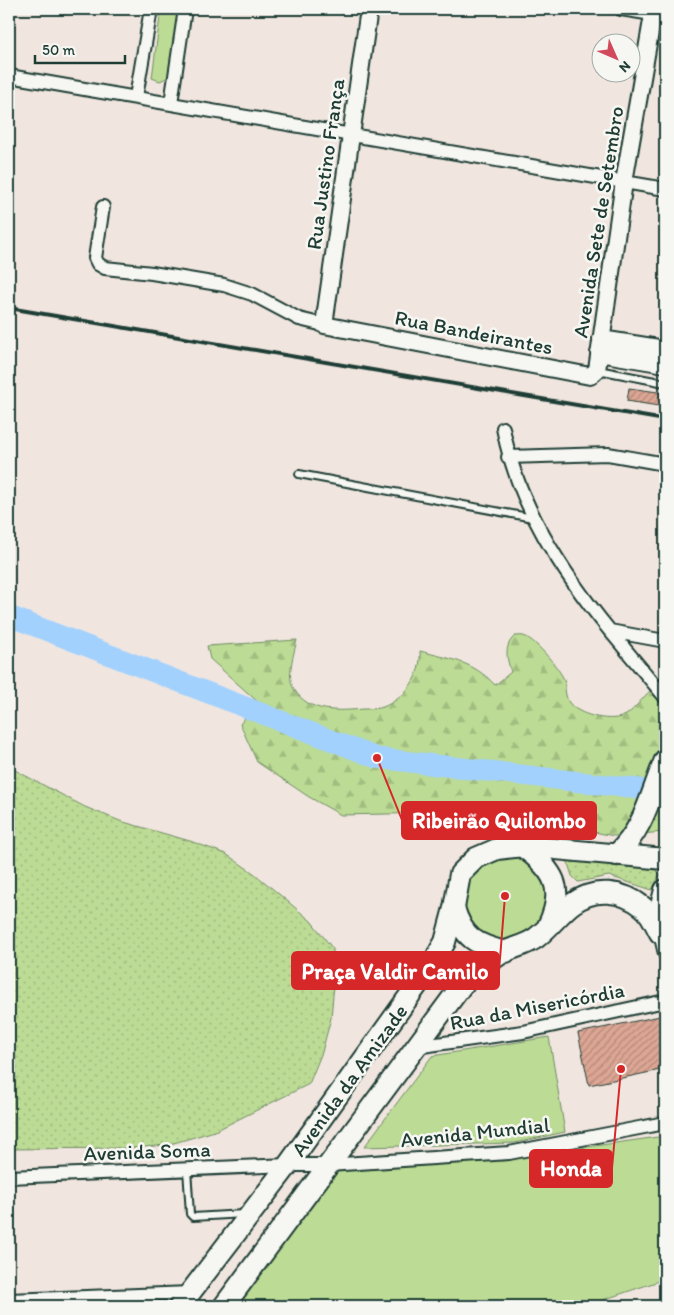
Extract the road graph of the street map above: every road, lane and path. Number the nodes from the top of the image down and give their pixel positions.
1 (151, 9) edge
2 (186, 9) edge
3 (369, 9) edge
4 (621, 9) edge
5 (657, 13) edge
6 (9, 76) edge
7 (136, 97) junction
8 (171, 103) junction
9 (350, 135) junction
10 (624, 182) junction
11 (665, 189) edge
12 (103, 207) dead end
13 (324, 325) junction
14 (600, 346) junction
15 (665, 349) edge
16 (665, 364) edge
17 (597, 370) junction
18 (665, 383) edge
19 (503, 428) dead end
20 (508, 457) junction
21 (665, 464) edge
22 (299, 474) dead end
23 (534, 518) junction
24 (610, 631) junction
25 (665, 641) edge
26 (665, 697) edge
27 (662, 767) edge
28 (522, 846) junction
29 (616, 855) junction
30 (665, 859) edge
31 (665, 890) edge
32 (454, 908) junction
33 (547, 927) junction
34 (662, 936) edge
35 (506, 952) junction
36 (665, 954) edge
37 (665, 1001) edge
38 (415, 1048) junction
39 (665, 1123) edge
40 (288, 1165) junction
41 (328, 1165) junction
42 (187, 1169) junction
43 (9, 1177) edge
44 (250, 1214) junction
45 (9, 1300) edge
46 (185, 1300) edge
47 (224, 1306) edge

1 - 7 street
2 - 8 street
3 - 9 street, Rua Justino França
4 - 5 street
5 - 10 street, Avenida Sete de Setembro
6 - 7 street
7 - 8 street
8 - 9 street
9 - 10 street
9 - 13 street, Rua Justino França
10 - 11 street
10 - 14 street, Avenida Sete de Setembro
12 - 13 street
13 - 17 street, Rua Bandeirantes
14 - 15 street
14 - 16 street
14 - 17 street
17 - 18 lane
19 - 20 street
20 - 21 street
20 - 23 street
22 - 23 lane
23 - 24 street
24 - 25 street
24 - 26 street
27 - 29 main road
28 - 29 main road, Avenida da Amizade
28 - 32 main road, Avenida da Amizade
28 - 33 main road
29 - 30 main road, Avenida da Amizade
31 - 34 main road
32 - 35 main road
32 - 40 main road, Avenida da Amizade
33 - 34 main road, Avenida da Amizade
33 - 35 main road, Avenida da Amizade
34 - 36 street
35 - 38 main road, Avenida da Amizade
37 - 38 street, Rua da Misericórdia
38 - 41 main road, Avenida da Amizade
39 - 41 street, Avenida Mundial
40 - 41 street, Avenida Mundial
40 - 42 street, Avenida Soma
40 - 44 main road, Avenida da Amizade
41 - 47 main road, Avenida da Amizade
42 - 43 street, Avenida Soma
42 - 44 lane
44 - 46 main road, Avenida da Amizade
45 - 46 street

